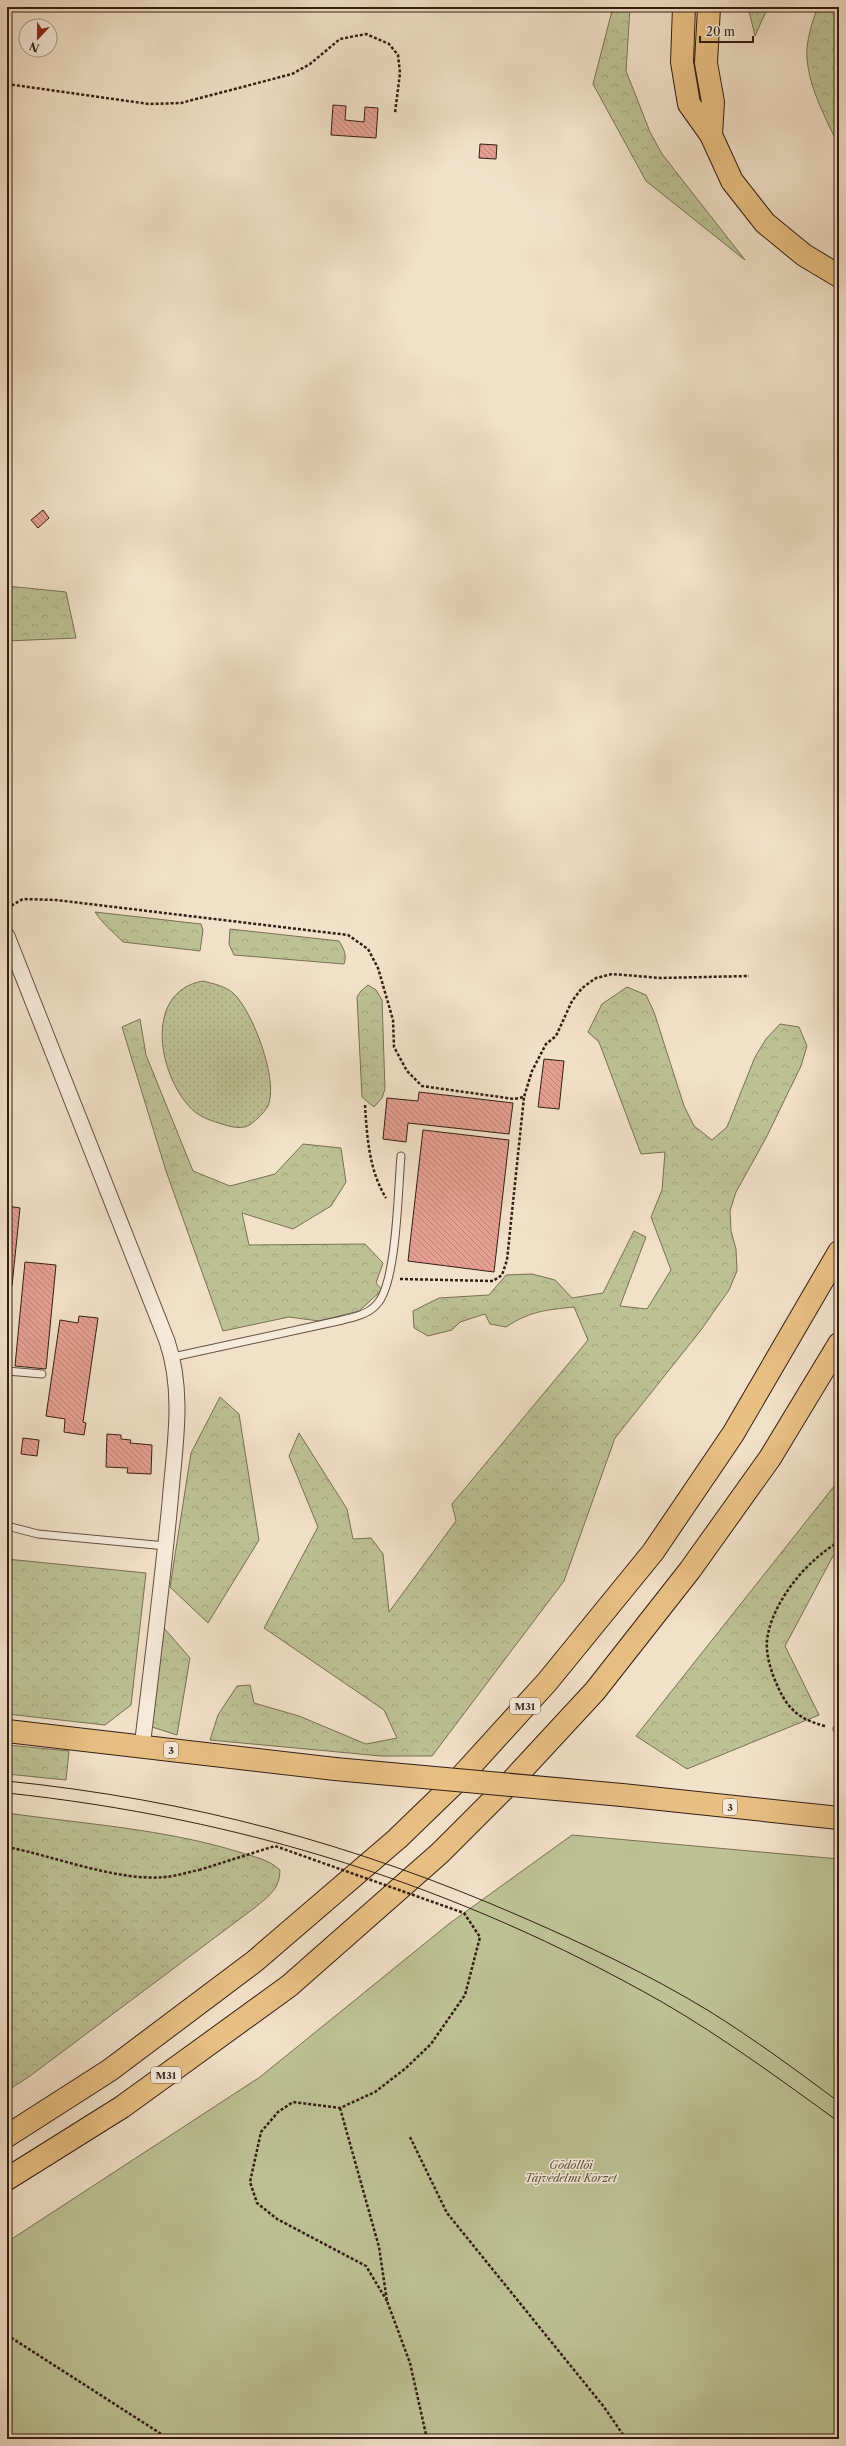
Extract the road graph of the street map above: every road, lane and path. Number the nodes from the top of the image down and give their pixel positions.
1 (684, 7) edge
2 (708, 7) edge
3 (7, 84) edge
4 (395, 113) dead end
5 (711, 135) junction
6 (839, 276) edge
7 (7, 908) edge
8 (7, 936) edge
9 (11, 957) edge
10 (749, 976) dead end
11 (524, 1097) junction
12 (366, 1105) dead end
13 (401, 1156) dead end
14 (396, 1214) junction
15 (839, 1252) edge
16 (394, 1279) dead end
17 (839, 1344) edge
18 (173, 1357) junction
19 (7, 1370) edge
20 (42, 1374) dead end
21 (7, 1526) edge
22 (839, 1542) edge
23 (166, 1546) junction
24 (838, 1729) edge
25 (7, 1731) edge
26 (142, 1747) junction
27 (839, 1818) edge
28 (7, 1847) edge
29 (340, 2108) junction
30 (7, 2136) edge
31 (410, 2137) dead end
32 (7, 2179) edge
33 (387, 2300) junction
34 (7, 2335) edge
35 (169, 2439) edge
36 (427, 2439) edge
37 (626, 2439) edge

1 - 5 main road
2 - 5 main road
3 - 4 path
5 - 6 main road
7 - 11 path
8 - 9 street
9 - 18 street
10 - 11 path
11 - 16 path
12 - 14 path
13 - 14 lane
14 - 18 lane
15 - 30 main road, M31
17 - 32 main road, M31
18 - 23 street
19 - 20 lane
21 - 23 lane
22 - 24 path
23 - 26 street
25 - 26 main road, 3
26 - 27 main road, 3, bridge
28 - 29 path, bridge
29 - 33 path
29 - 33 path
31 - 37 path
33 - 36 path
34 - 35 path

